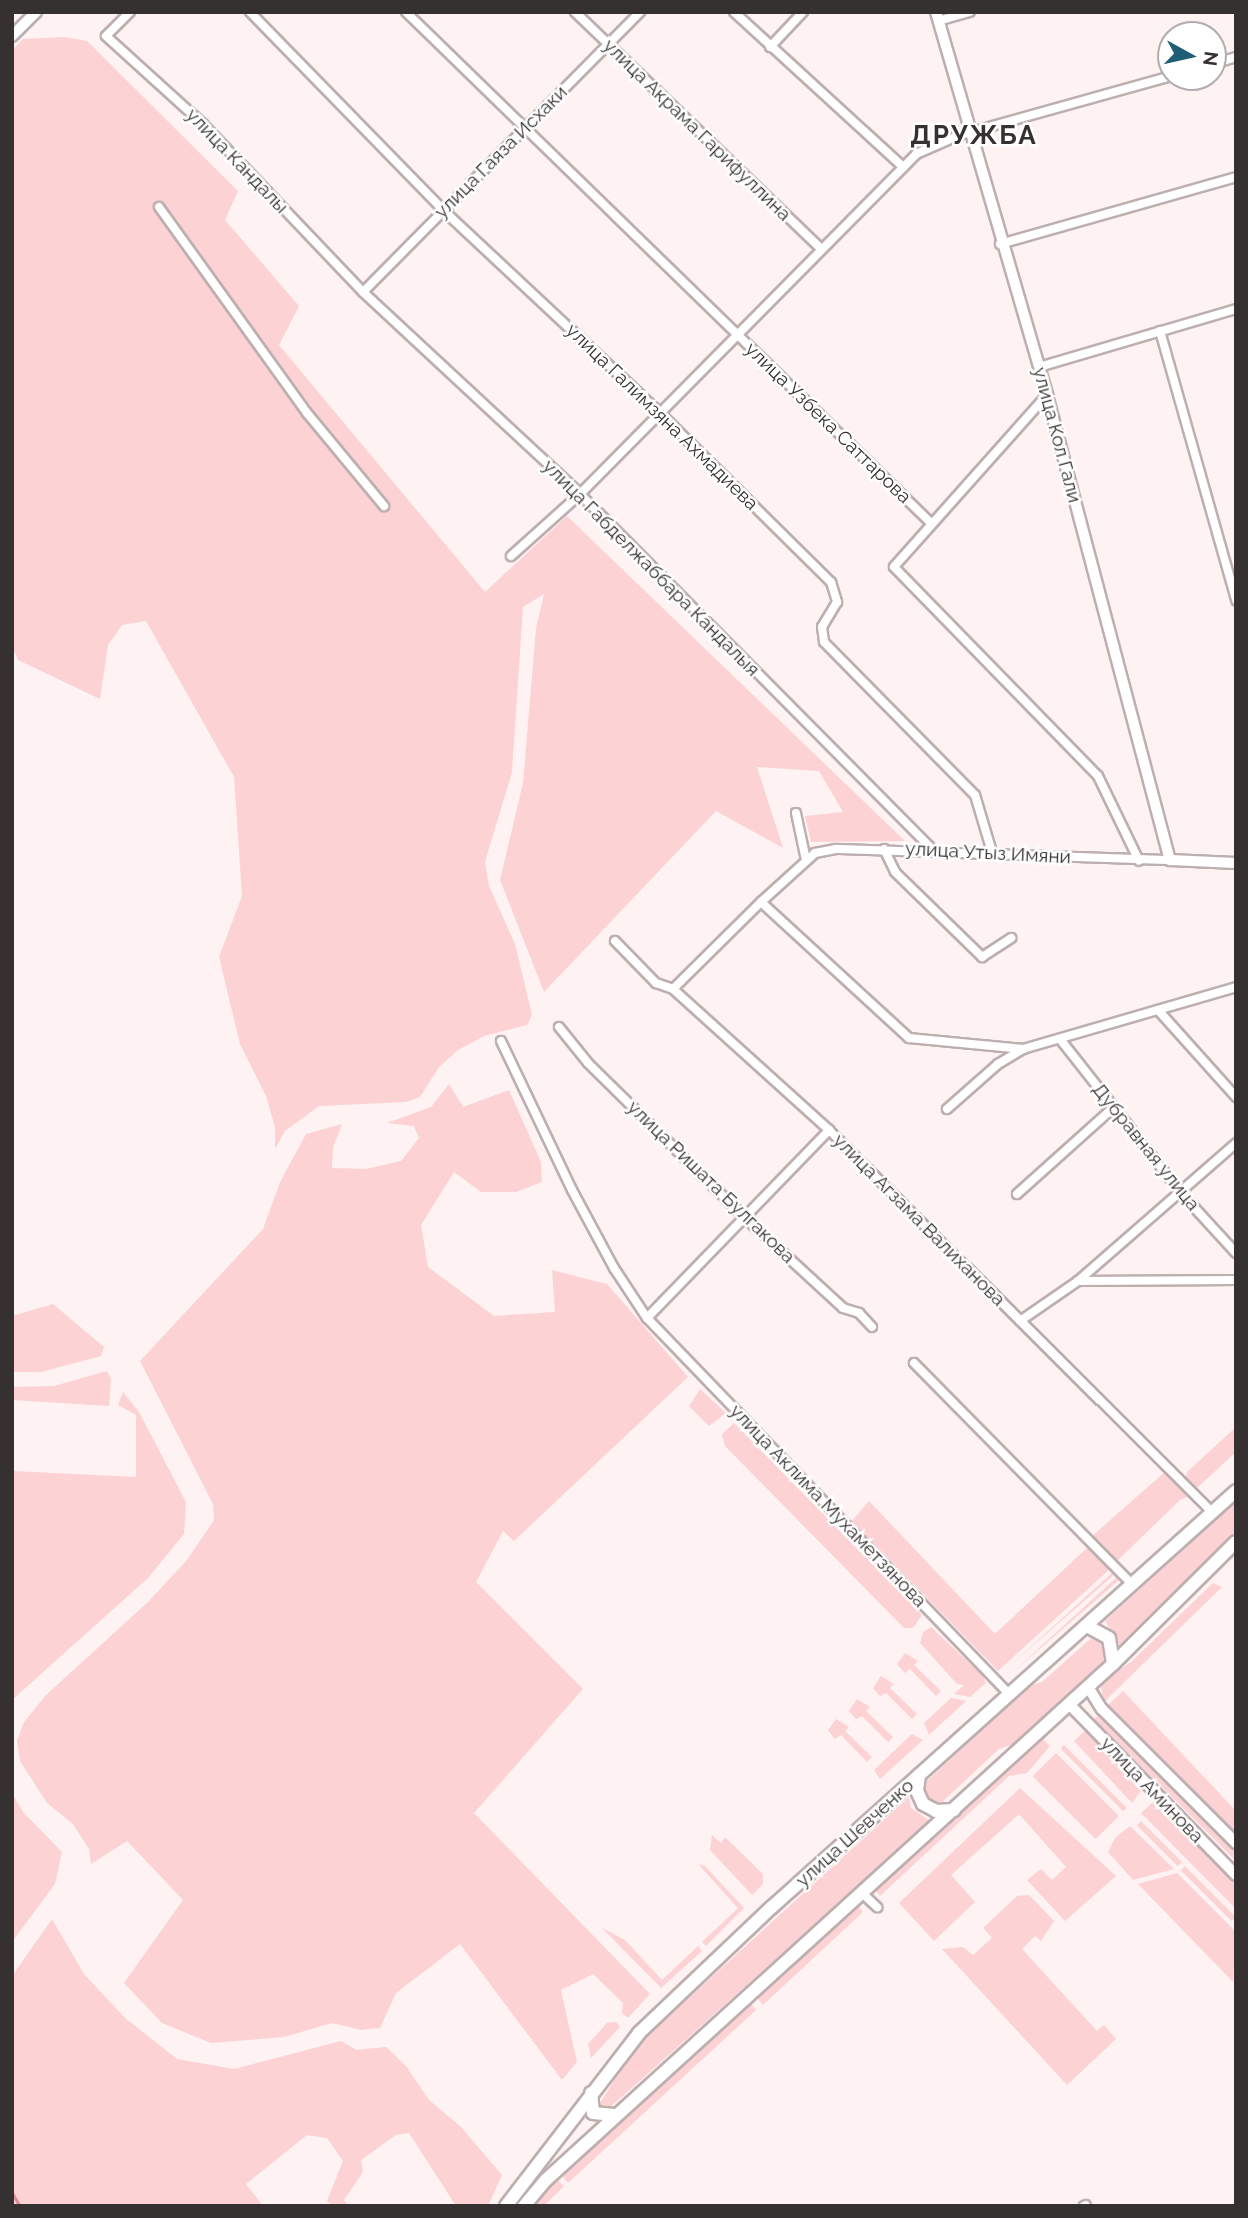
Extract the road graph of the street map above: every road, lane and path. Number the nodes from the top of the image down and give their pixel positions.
1 (36, 12) edge
2 (130, 12) edge
3 (250, 12) edge
4 (406, 12) edge
5 (575, 12) edge
6 (640, 12) edge
7 (734, 12) edge
8 (803, 12) edge
9 (970, 12) edge
10 (937, 17) edge
11 (12, 36) edge
12 (607, 45) junction
13 (770, 47) junction
14 (1157, 80) edge
15 (524, 128) junction
16 (969, 134) junction
17 (902, 166) junction
18 (1236, 177) edge
19 (159, 207) dead end
20 (443, 210) junction
21 (1000, 244) junction
22 (820, 248) junction
23 (363, 292) junction
24 (1236, 309) edge
25 (1160, 331) junction
26 (735, 334) junction
27 (1039, 367) junction
28 (1046, 395) junction
29 (659, 412) junction
30 (580, 494) junction
31 (384, 506) dead end
32 (932, 524) junction
33 (512, 555) dead end
34 (1236, 600) edge
35 (796, 813) dead end
36 (884, 849) junction
37 (933, 850) junction
38 (992, 852) junction
39 (806, 860) junction
40 (1171, 860) junction
41 (1139, 861) junction
42 (1236, 863) edge
43 (761, 902) junction
44 (1011, 937) dead end
45 (615, 941) dead end
46 (1236, 987) edge
47 (673, 989) junction
48 (1158, 1010) junction
49 (559, 1027) dead end
50 (1060, 1039) junction
51 (501, 1041) dead end
52 (1023, 1049) junction
53 (1236, 1097) edge
54 (1114, 1107) junction
55 (947, 1110) dead end
56 (829, 1130) junction
57 (1236, 1143) edge
58 (1181, 1193) junction
59 (1017, 1194) dead end
60 (742, 1215) junction
61 (1236, 1253) edge
62 (1236, 1280) edge
63 (1078, 1281) junction
64 (647, 1318) junction
65 (1020, 1321) junction
66 (872, 1327) dead end
67 (914, 1363) dead end
68 (1236, 1491) edge
69 (1212, 1513) junction
70 (1236, 1542) edge
71 (1132, 1584) junction
72 (1087, 1626) junction
73 (1113, 1664) junction
74 (1088, 1687) junction
75 (1009, 1693) junction
76 (1069, 1704) junction
77 (919, 1774) junction
78 (954, 1810) junction
79 (1236, 1843) edge
80 (1234, 1870) edge
81 (862, 1893) junction
82 (877, 1907) dead end
83 (591, 2092) junction
84 (619, 2113) junction
85 (506, 2206) edge
86 (524, 2206) edge

1 - 11 street
2 - 23 street, улица Кандалы
3 - 20 street, улица Галимзяна Ахмадиева
4 - 15 street, улица Узбека Саттарова
5 - 12 street, улица Акрама Гарифуллина
6 - 12 street, улица Гаяза Исхаки
7 - 13 street
8 - 13 street
9 - 10 street
10 - 16 street, улица Кол Гали
12 - 15 street, улица Гаяза Исхаки
12 - 22 street, улица Акрама Гарифуллина
13 - 17 street
14 - 16 street
15 - 20 street, улица Гаяза Исхаки
15 - 26 street, улица Узбека Саттарова
16 - 17 street
16 - 21 street, улица Кол Гали
17 - 22 street
18 - 21 street
19 - 31 street
20 - 23 street, улица Гаяза Исхаки
20 - 29 street, улица Галимзяна Ахмадиева
21 - 27 street, улица Кол Гали
22 - 26 street
23 - 30 street, улица Габделжаббара Кандалыя
24 - 25 street
25 - 27 street
25 - 34 street
26 - 29 street
26 - 32 street, улица Узбека Саттарова
27 - 28 street, улица Кол Гали
28 - 32 street
28 - 40 street, улица Кол Гали
29 - 30 street
29 - 38 street, улица Галимзяна Ахмадиева
30 - 33 street
30 - 37 street, улица Габделжаббара Кандалыя
32 - 41 street
35 - 39 street
36 - 37 street, улица Утыз Имяни
36 - 39 street, улица Утыз Имяни
36 - 44 street
37 - 38 street, улица Утыз Имяни
38 - 41 street, улица Утыз Имяни
39 - 43 street, улица Утыз Имяни
40 - 41 street, улица Утыз Имяни
40 - 42 street, улица Утыз Имяни
43 - 47 street, улица Утыз Имяни
43 - 52 street
45 - 47 street, улица Агзама Валиханова
46 - 48 street
47 - 56 street, улица Агзама Валиханова
48 - 50 street
48 - 53 street
49 - 60 street, улица Ришата Булгакова
50 - 52 street
50 - 54 street, Дубравная улица
51 - 64 street, улица Аклима Мухаметзянова
52 - 55 street
54 - 58 street, Дубравная улица
54 - 59 street
56 - 60 street
56 - 65 street, улица Агзама Валиханова
57 - 58 street
58 - 61 street, Дубравная улица
58 - 63 street
60 - 64 street
60 - 66 street, улица Ришата Булгакова
62 - 63 street
63 - 65 street
64 - 75 street, улица Аклима Мухаметзянова
65 - 69 street, улица Агзама Валиханова
67 - 71 street
68 - 69 main road, улица Шевченко
69 - 71 main road, улица Шевченко
70 - 73 main road
71 - 72 main road, улица Шевченко
72 - 73 main road
72 - 75 main road, улица Шевченко
73 - 74 main road
74 - 76 main road
74 - 79 street, улица Аминова
75 - 77 main road, улица Шевченко
76 - 78 main road
76 - 80 street, улица Аминова
77 - 78 main road
77 - 83 main road, улица Шевченко
78 - 81 main road
81 - 82 street
81 - 84 main road
83 - 84 main road
83 - 85 main road, улица Шевченко
84 - 86 main road

